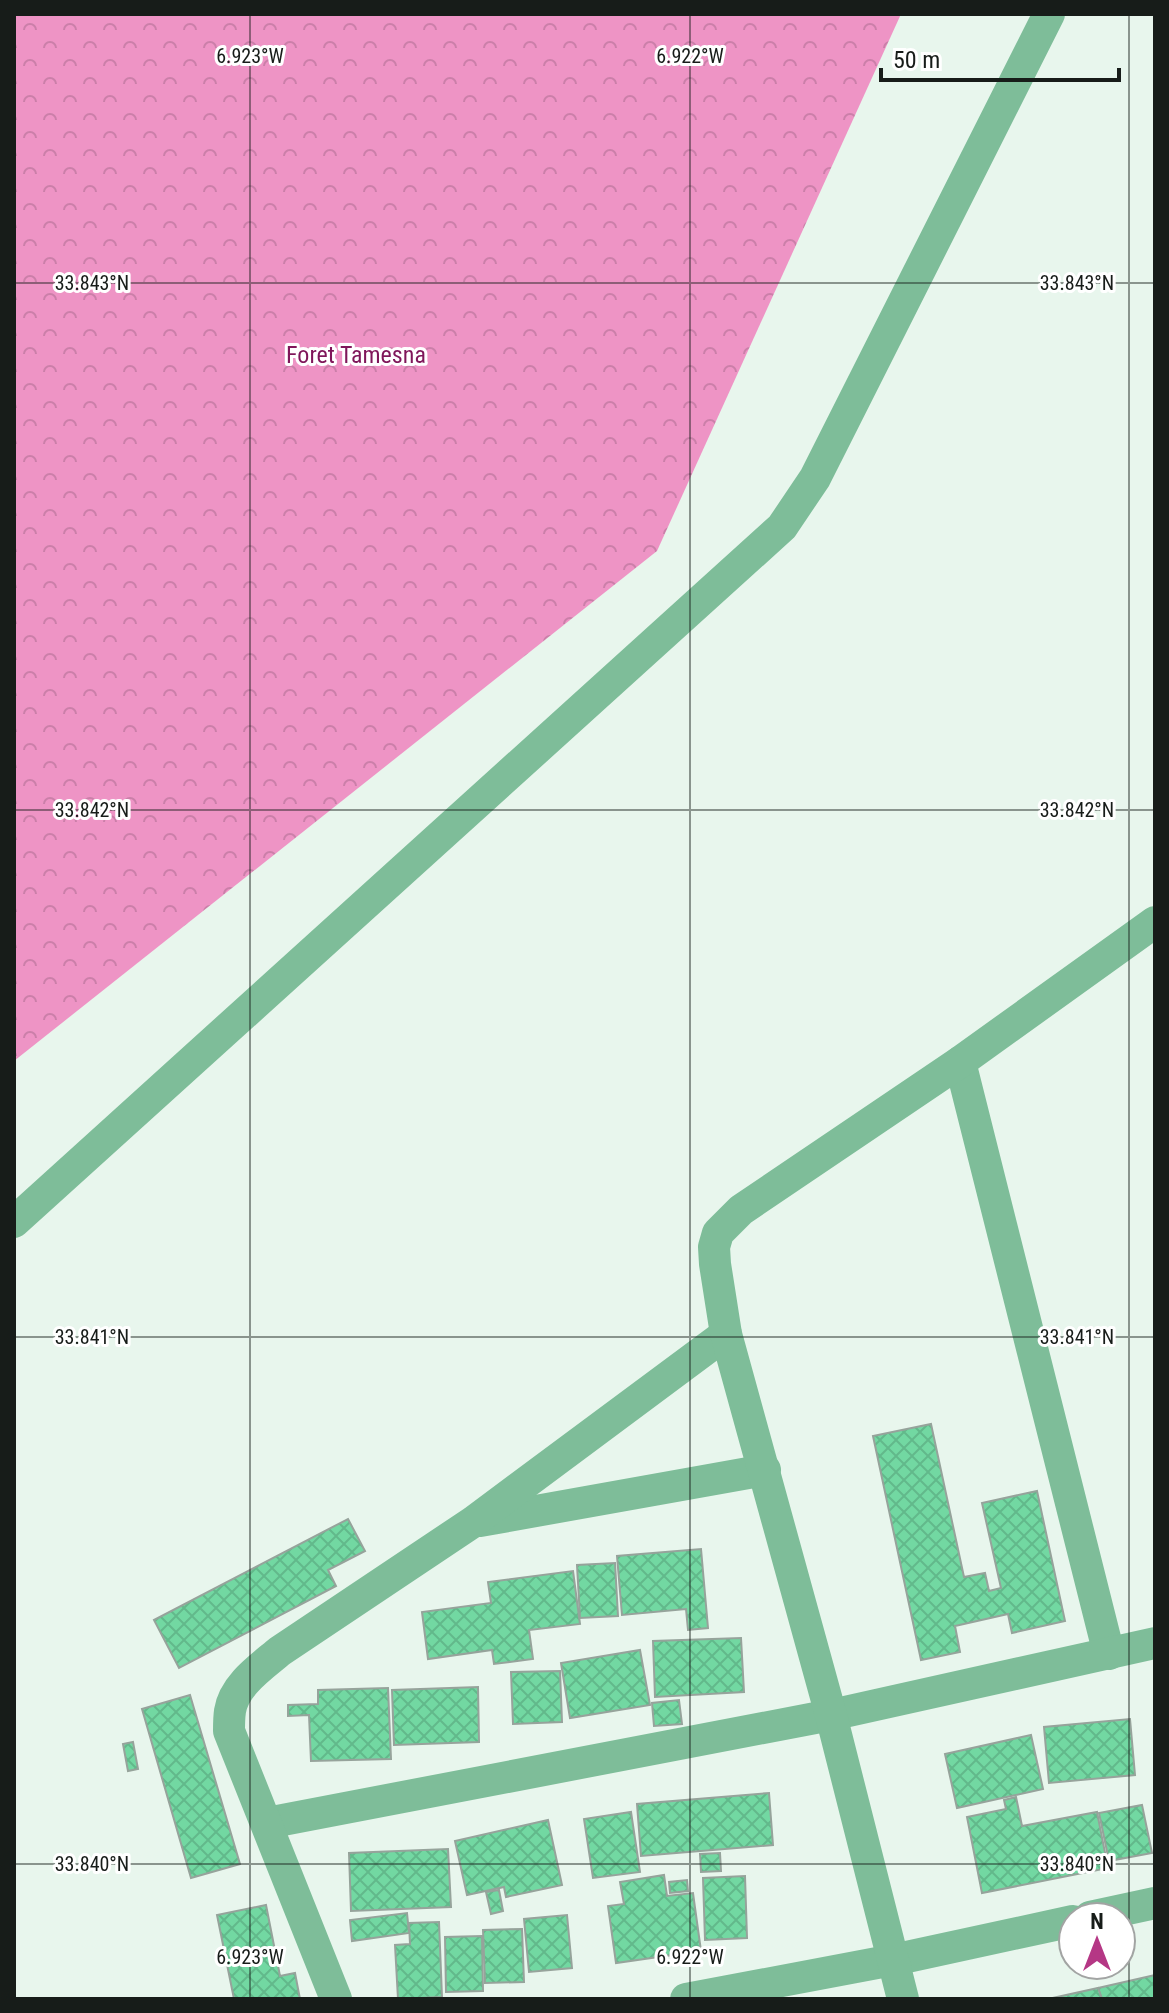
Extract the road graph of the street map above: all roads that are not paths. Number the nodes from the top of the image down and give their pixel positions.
1 (1049, 14) edge
2 (1155, 922) edge
3 (960, 1062) junction
4 (14, 1222) edge
5 (726, 1334) junction
6 (765, 1470) junction
7 (473, 1522) junction
8 (1155, 1643) edge
9 (1109, 1654) junction
10 (831, 1715) junction
11 (267, 1823) junction
12 (1057, 1924) edge
13 (893, 1960) junction
14 (336, 1999) edge
15 (686, 1999) edge
16 (903, 1999) edge

1 - 4 street
2 - 3 street
3 - 5 street
3 - 9 street
5 - 6 street
5 - 7 street
6 - 7 street
6 - 10 street
7 - 11 street
8 - 9 street
9 - 10 street
10 - 11 street
10 - 13 street
11 - 14 street
12 - 13 street
13 - 15 street
13 - 16 street

